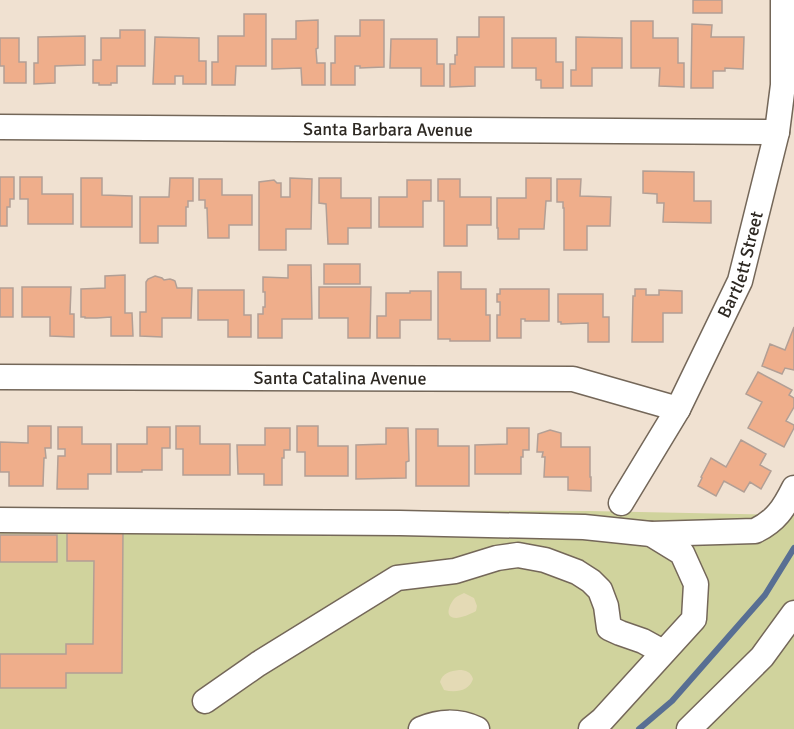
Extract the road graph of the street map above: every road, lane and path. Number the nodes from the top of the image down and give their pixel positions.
1 (783, 0) edge
2 (0, 127) edge
3 (777, 132) junction
4 (0, 376) edge
5 (678, 409) junction
6 (791, 502) edge
7 (621, 503) dead end
8 (0, 520) edge
9 (651, 534) junction
10 (794, 613) edge
11 (663, 652) junction
12 (205, 701) dead end
13 (421, 729) edge
14 (477, 729) edge
15 (591, 729) edge
16 (689, 729) edge

1 - 3 street, Bartlett Street
2 - 3 street, Santa Barbara Avenue
3 - 5 street, Bartlett Street
4 - 5 street, Santa Catalina Avenue
5 - 7 street, Bartlett Street
6 - 9 street
8 - 9 street
9 - 11 street
10 - 16 street
11 - 12 street
11 - 15 street
13 - 14 street

